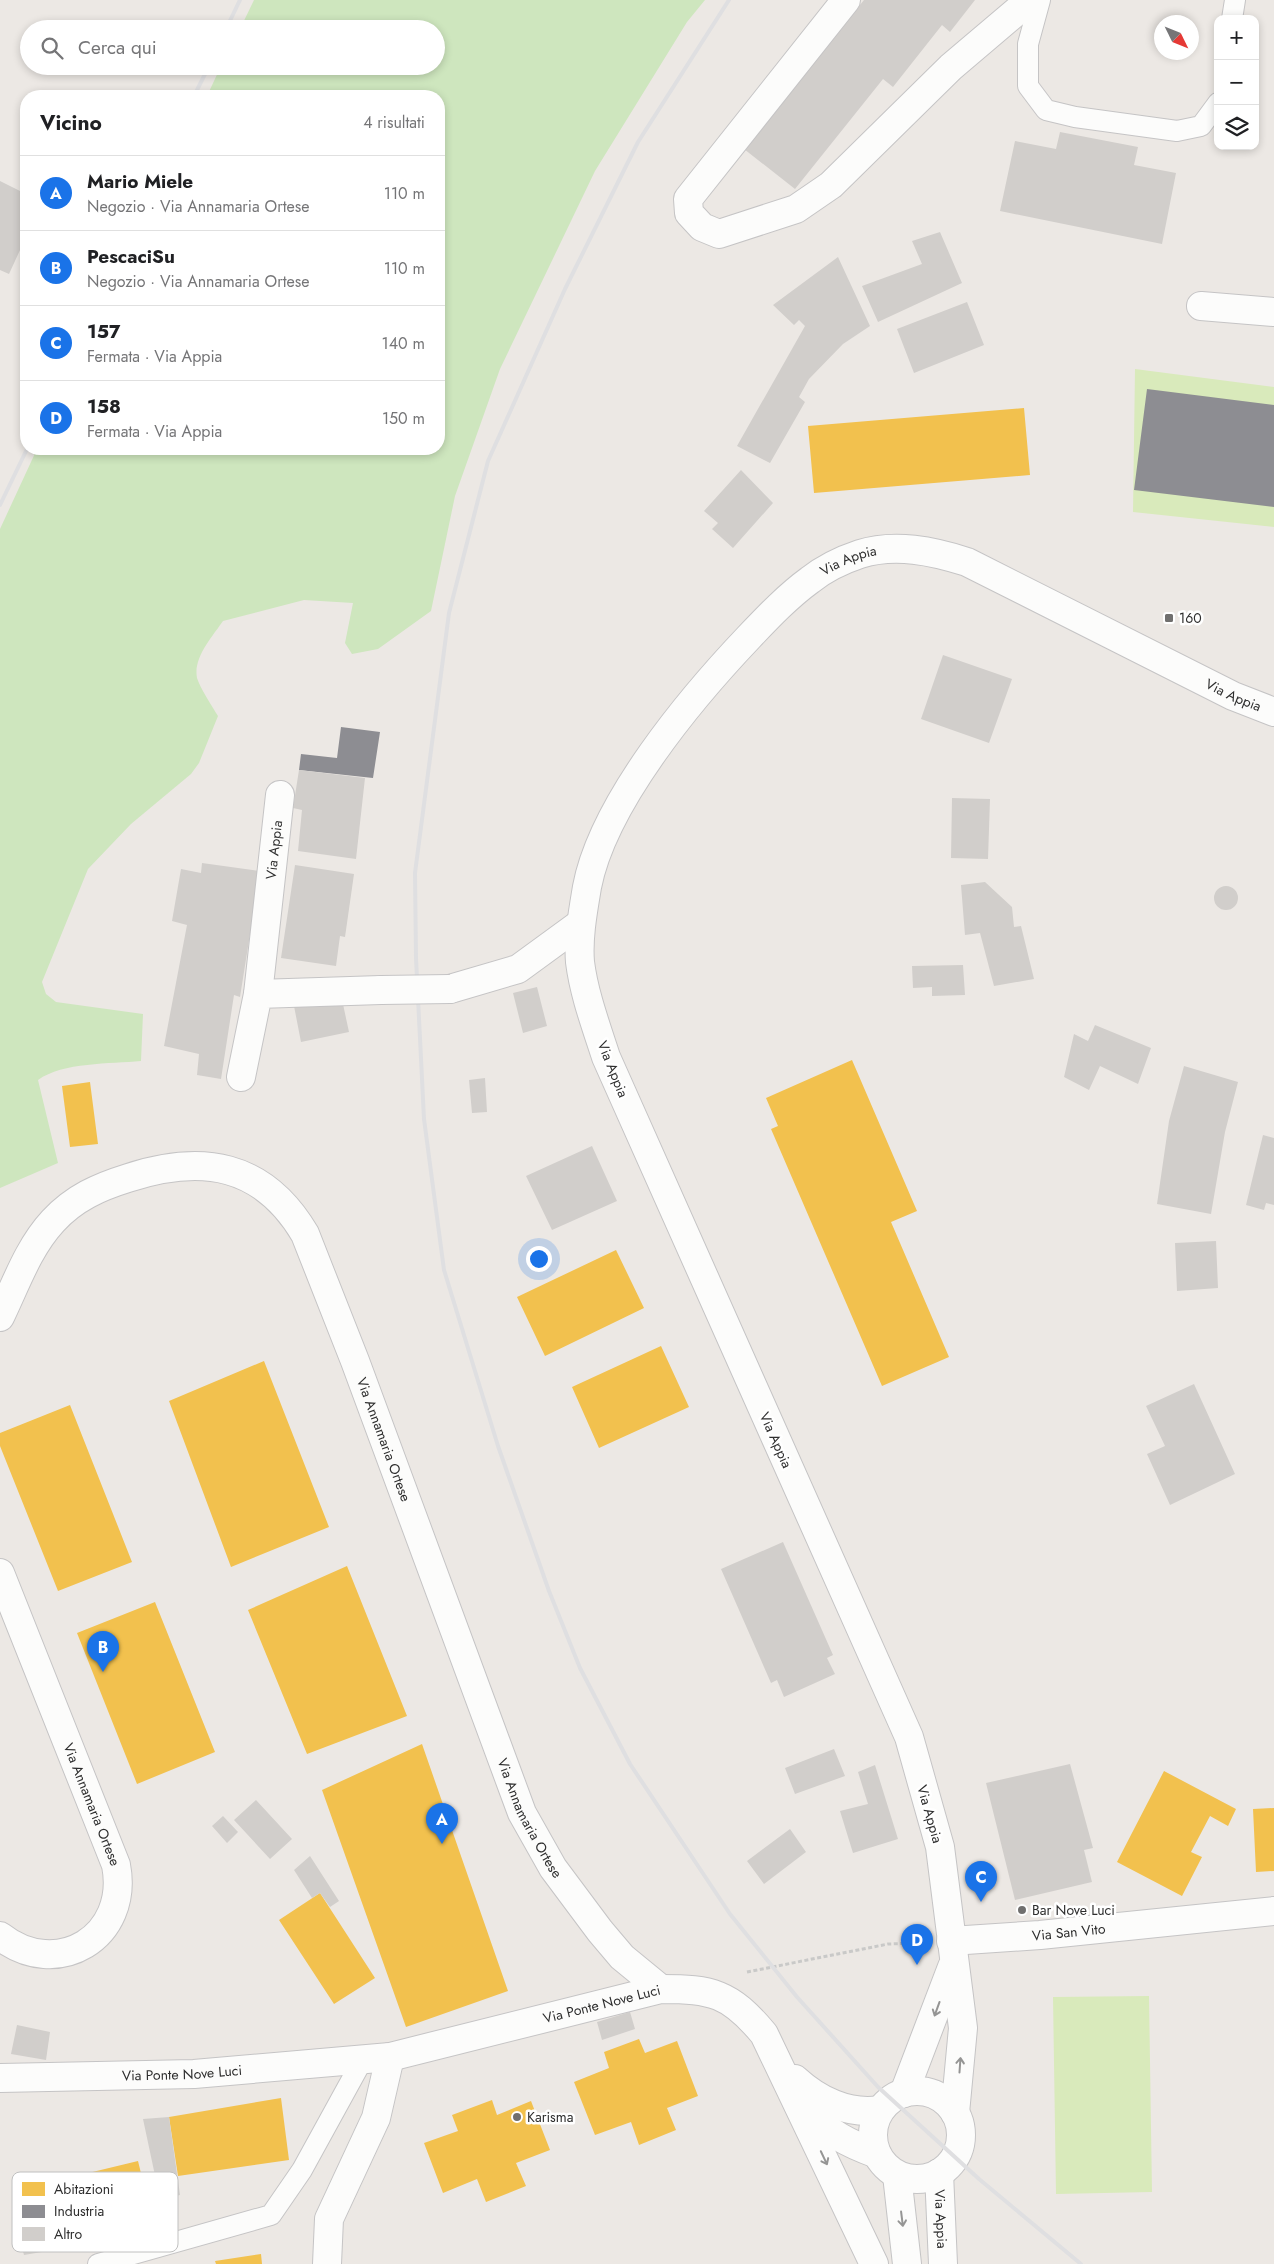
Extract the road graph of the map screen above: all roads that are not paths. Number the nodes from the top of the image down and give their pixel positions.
1 (846, 0) edge
2 (1030, 0) edge
3 (1040, 0) edge
4 (1235, 0) edge
5 (1233, 15) edge
6 (1217, 105) edge
7 (1200, 306) dead end
8 (1274, 312) edge
9 (1274, 712) edge
10 (280, 795) dead end
11 (581, 924) junction
12 (258, 994) junction
13 (241, 1077) dead end
14 (0, 1317) edge
15 (0, 1573) edge
16 (1274, 1912) edge
17 (0, 1936) edge
18 (952, 1952) junction
19 (661, 1989) junction
20 (390, 2056) junction
21 (363, 2059) junction
22 (781, 2066) junction
23 (0, 2078) edge
24 (904, 2093) junction
25 (880, 2110) junction
26 (955, 2113) junction
27 (877, 2154) junction
28 (939, 2173) junction
29 (897, 2175) junction
30 (178, 2241) edge
31 (140, 2252) edge
32 (98, 2264) edge
33 (328, 2264) edge
34 (874, 2264) edge
35 (907, 2264) edge
36 (943, 2264) edge

1 - 2 street
3 - 6 lane
4 - 5 lane
7 - 8 street
9 - 11 street, Via Appia
10 - 12 street, Via Appia
11 - 12 street, bridge
11 - 18 street, Via Appia
12 - 13 street, Via Appia
14 - 19 street, Via Annamaria Ortese
15 - 17 street, Via Annamaria Ortese
16 - 18 street, Via San Vito
18 -> 24 street, Via Appia
26 -> 18 street, Via Appia
19 - 20 street, Via Ponte Nove Luci
19 - 22 street, Via Ponte Nove Luci
20 - 21 street, Via Ponte Nove Luci
20 - 33 street
21 - 23 street, Via Ponte Nove Luci
21 - 30 lane
22 - 25 street
22 - 27 street
22 -> 34 street
24 - 25 street
24 - 26 street
25 - 27 street
26 - 28 street, Via Appia
27 - 29 street
28 - 29 street, Via Appia
28 - 36 street, Via Appia
29 -> 35 street
31 - 32 lane

